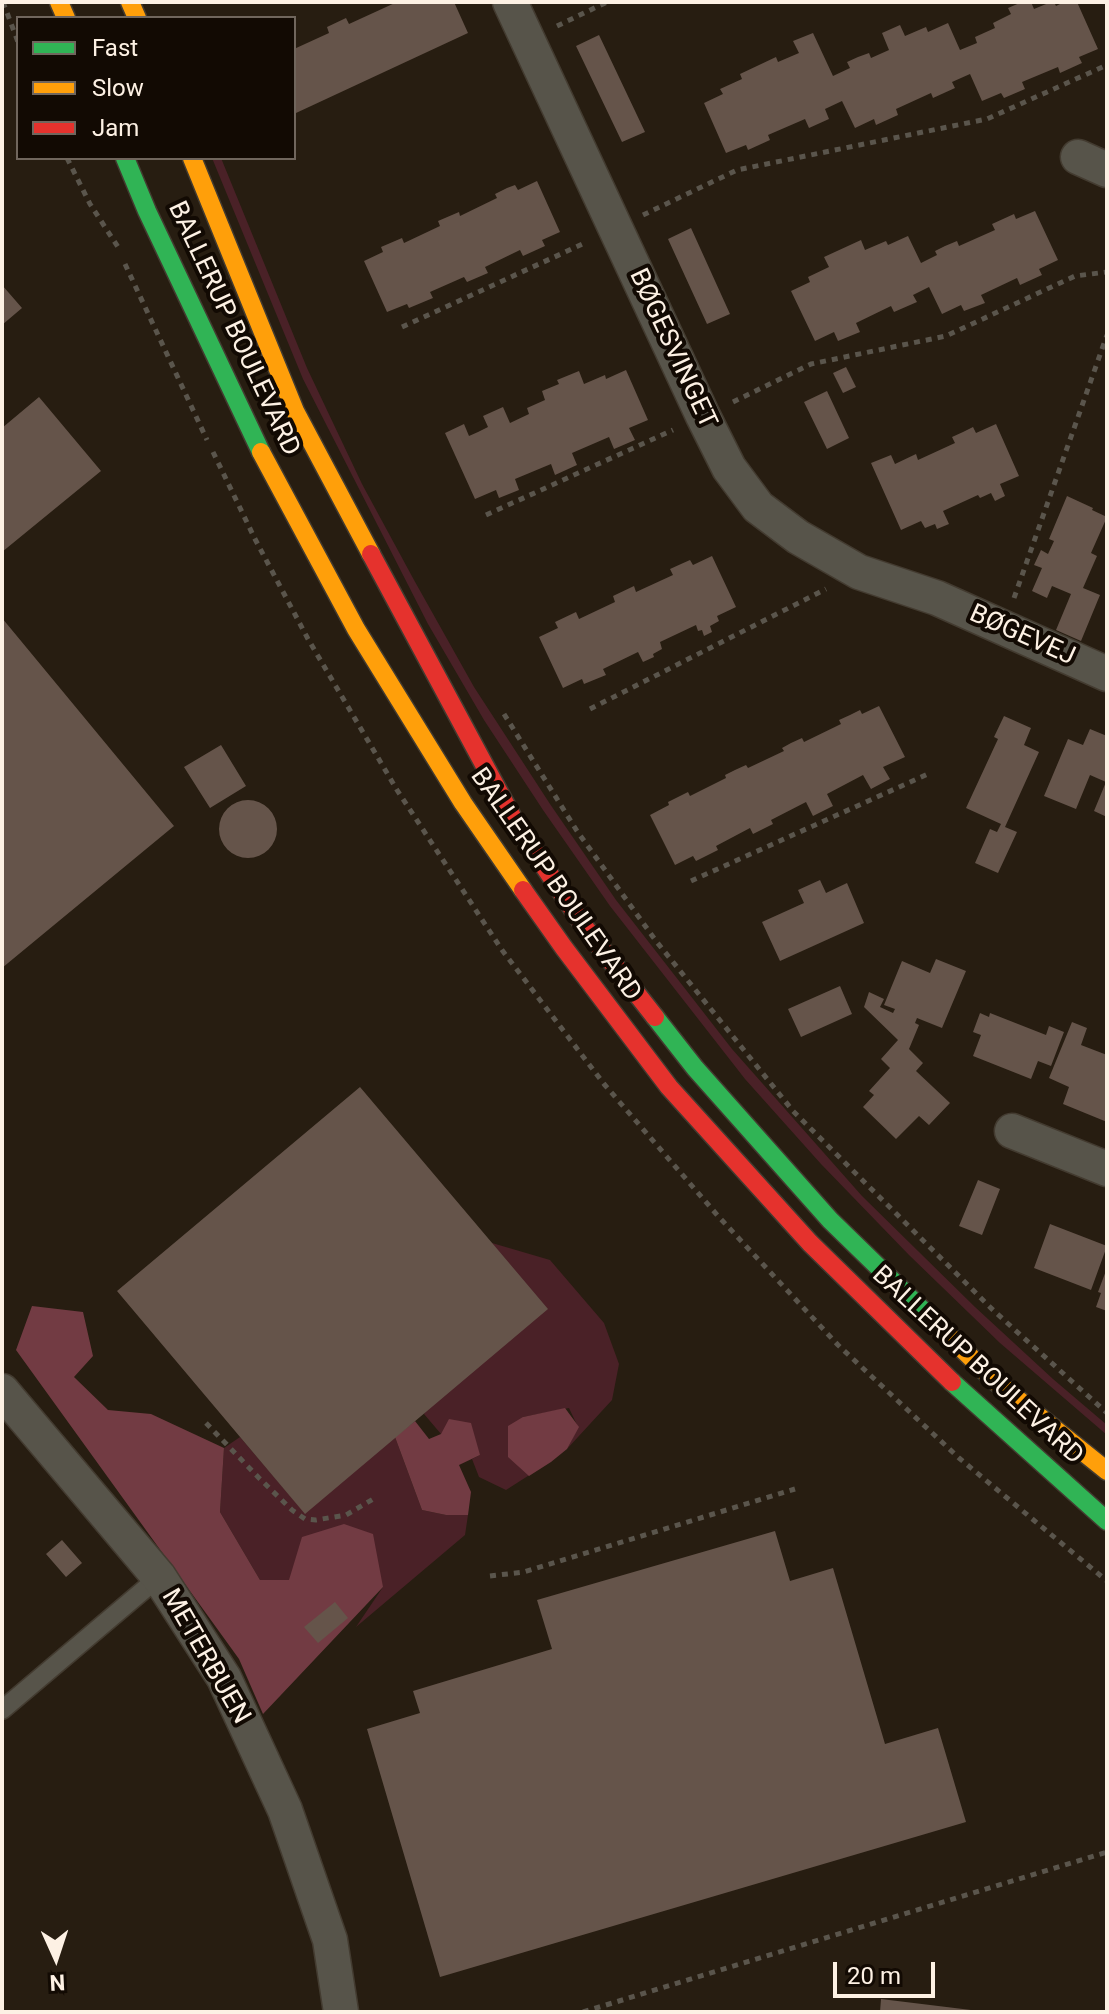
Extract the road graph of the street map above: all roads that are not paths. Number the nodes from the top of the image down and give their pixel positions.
1 (510, 2) edge
2 (126, 160) edge
3 (193, 160) edge
4 (937, 598) joint
5 (1107, 674) edge
6 (1012, 1131) dead end
7 (1107, 1169) edge
8 (2, 1391) edge
9 (1107, 1471) edge
10 (1107, 1521) edge
11 (159, 1577) junction
12 (2, 1710) edge
13 (341, 2012) edge

1 - 4 street, BØGESVINGET
2 - 10 street, BALLERUP BOULEVARD
3 - 9 street, BALLERUP BOULEVARD
4 - 5 street, BØGEVEJ
6 - 7 street
8 - 11 street, METERBUEN
11 - 12 lane
11 - 13 street, METERBUEN

